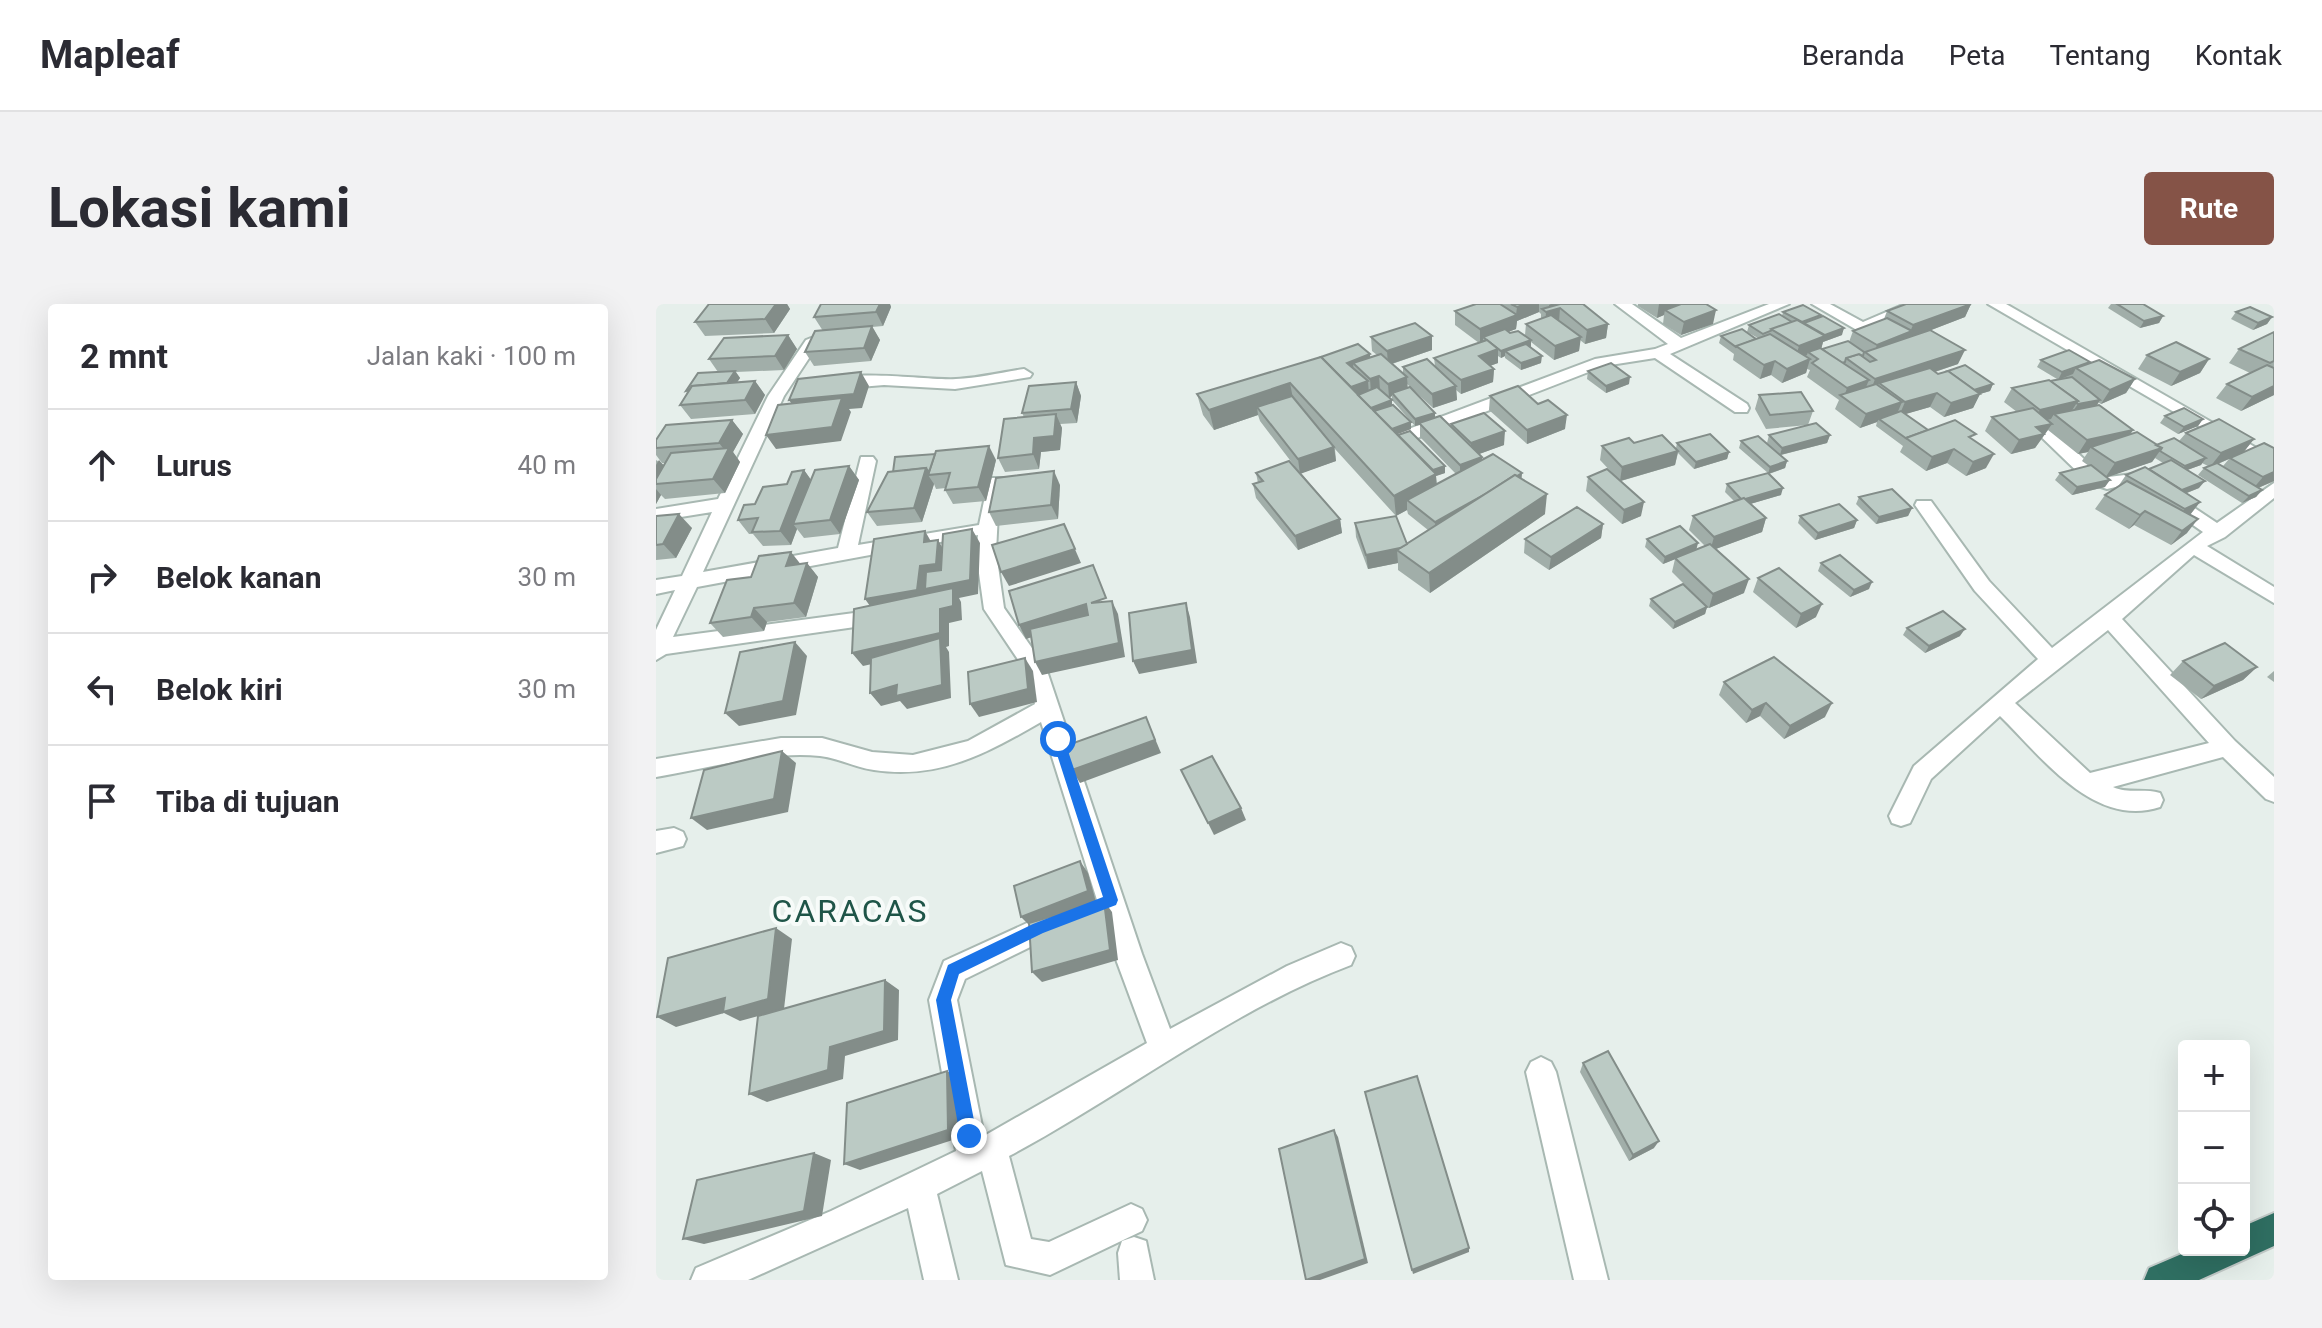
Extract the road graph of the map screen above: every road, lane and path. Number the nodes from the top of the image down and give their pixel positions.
1 (1622, 304) edge
2 (1782, 304) edge
3 (1819, 304) edge
4 (1917, 304) edge
5 (1995, 304) edge
6 (811, 343) edge
7 (1679, 344) junction
8 (1658, 353) junction
9 (1024, 374) dead end
10 (825, 385) edge
11 (1741, 408) dead end
12 (2075, 417) edge
13 (1396, 440) edge
14 (867, 461) dead end
15 (2274, 465) edge
16 (999, 478) edge
17 (2274, 489) edge
18 (726, 504) junction
19 (1924, 505) dead end
20 (656, 515) edge
21 (987, 528) junction
22 (2218, 533) junction
23 (2193, 546) junction
24 (847, 553) junction
25 (689, 582) junction
26 (656, 587) edge
27 (2274, 596) edge
28 (869, 618) edge
29 (2109, 618) junction
30 (657, 650) edge
31 (2051, 660) junction
32 (2000, 703) junction
33 (1048, 707) junction
34 (2227, 747) junction
35 (656, 768) edge
36 (2086, 784) junction
37 (2274, 792) edge
38 (2151, 800) dead end
39 (1901, 816) dead end
40 (1111, 900) junction
41 (1341, 956) dead end
42 (1163, 1048) junction
43 (1541, 1072) dead end
44 (982, 1153) junction
45 (919, 1185) junction
46 (1131, 1220) dead end
47 (2274, 1229) edge
48 (2250, 1240) edge
49 (2215, 1256) edge
50 (2170, 1276) edge
51 (708, 1280) edge
52 (941, 1280) edge
53 (1591, 1280) edge

1 - 7 street
2 - 7 street
3 - 4 street
5 - 15 street
6 - 18 street
7 - 8 street
8 - 11 street
8 - 13 street
9 - 10 street
12 - 22 street
14 - 24 street
16 - 21 street
17 - 22 street
18 - 20 street
18 - 25 street
19 - 31 street
21 - 24 street
21 - 33 street
22 - 23 street
23 - 27 street
23 - 29 street
24 - 25 street
25 - 26 street
25 - 30 street
28 - 30 street
29 - 31 street
29 - 34 street
31 - 32 street
32 - 36 street
32 - 39 street
33 - 35 street
33 - 40 street
34 - 36 street
34 - 37 street
36 - 38 street
40 - 42 street
40 - 44 street
41 - 42 street
42 - 44 street
43 - 53 street
44 - 45 street
44 - 46 street
45 - 51 street
45 - 52 street
47 - 48 highway
49 - 50 highway

